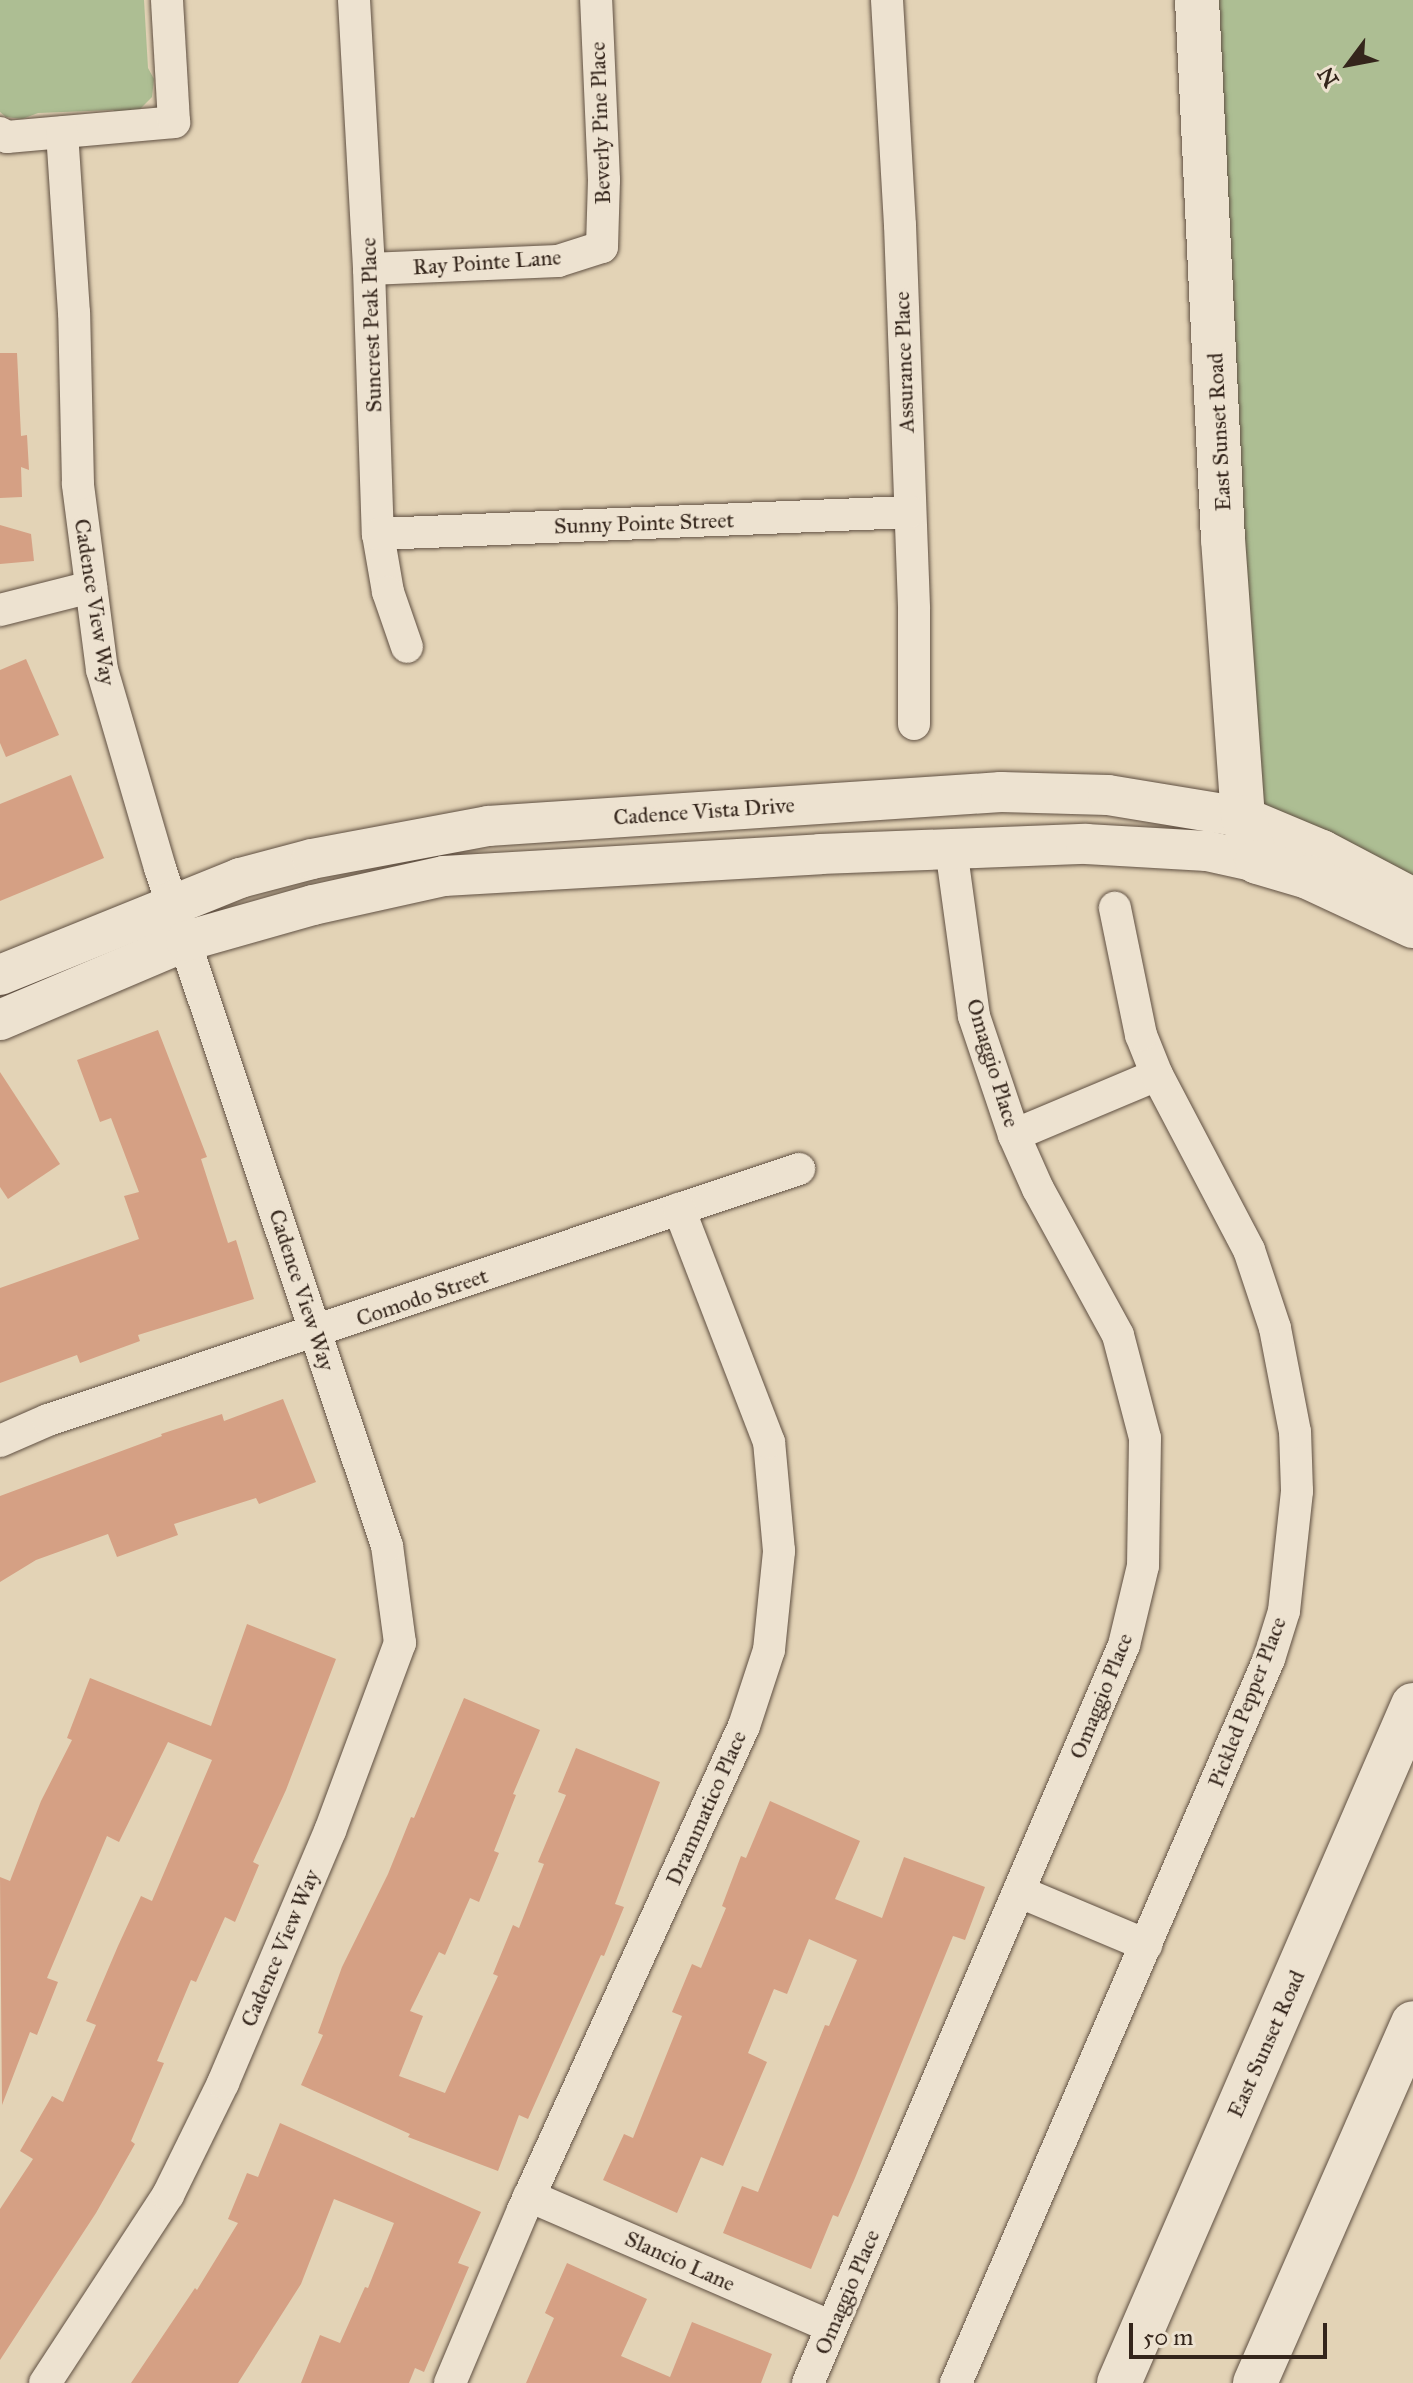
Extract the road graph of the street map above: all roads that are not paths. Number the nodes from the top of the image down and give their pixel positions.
1 (167, 0) edge
2 (354, 0) edge
3 (596, 0) edge
4 (887, 0) edge
5 (1197, 0) edge
6 (62, 132) junction
7 (0, 133) edge
8 (602, 247) joint
9 (369, 269) junction
10 (910, 512) junction
11 (378, 534) junction
12 (91, 587) junction
13 (0, 610) edge
14 (407, 647) dead end
15 (914, 724) dead end
16 (1243, 817) junction
17 (951, 848) junction
18 (1257, 862) junction
19 (1413, 898) edge
20 (173, 903) junction
21 (1115, 908) dead end
22 (1413, 926) edge
23 (186, 941) junction
24 (0, 975) edge
25 (0, 1020) edge
26 (1157, 1075) junction
27 (1014, 1135) junction
28 (799, 1169) dead end
29 (679, 1209) junction
30 (316, 1333) junction
31 (0, 1441) edge
32 (1413, 1705) edge
33 (1020, 1892) junction
34 (1146, 1945) junction
35 (1413, 2023) edge
36 (529, 2196) junction
37 (831, 2327) junction
38 (45, 2383) edge
39 (450, 2383) edge
40 (808, 2383) edge
41 (956, 2383) edge
42 (1119, 2383) edge
43 (1255, 2383) edge

1 - 6 street
2 - 9 street, Suncrest Peak Place
3 - 8 street, Beverly Pine Place
4 - 10 street, Assurance Place
5 - 16 main road, East Sunset Road
6 - 7 street
6 - 12 street, Cadence View Way
8 - 9 street, Ray Pointe Lane
9 - 11 street, Suncrest Peak Place
10 - 11 street, Sunny Pointe Street
10 - 15 street, Assurance Place
11 - 14 street, Suncrest Peak Place
12 - 13 street
12 - 20 street, Cadence View Way
16 - 18 main road, East Sunset Road
16 - 19 street, Cadence Vista Drive
16 - 20 street, Cadence Vista Drive
17 - 18 street
17 - 23 street
17 - 27 street, Omaggio Place
18 - 22 main road
20 - 23 street, Cadence View Way
20 - 24 street, Cadence Vista Drive
21 - 26 street, Pickled Pepper Place
23 - 25 street
23 - 30 street, Cadence View Way
26 - 27 street
26 - 34 street, Pickled Pepper Place
27 - 33 street, Omaggio Place
28 - 29 street, Comodo Street
29 - 30 street, Comodo Street
29 - 36 street, Drammatico Place
30 - 31 street, Comodo Street
30 - 38 street, Cadence View Way
32 - 42 main road, East Sunset Road
33 - 34 street
33 - 37 street, Omaggio Place
34 - 41 street, Pickled Pepper Place
35 - 43 main road
36 - 37 street, Slancio Lane
36 - 39 street, Drammatico Place
37 - 40 street, Omaggio Place

